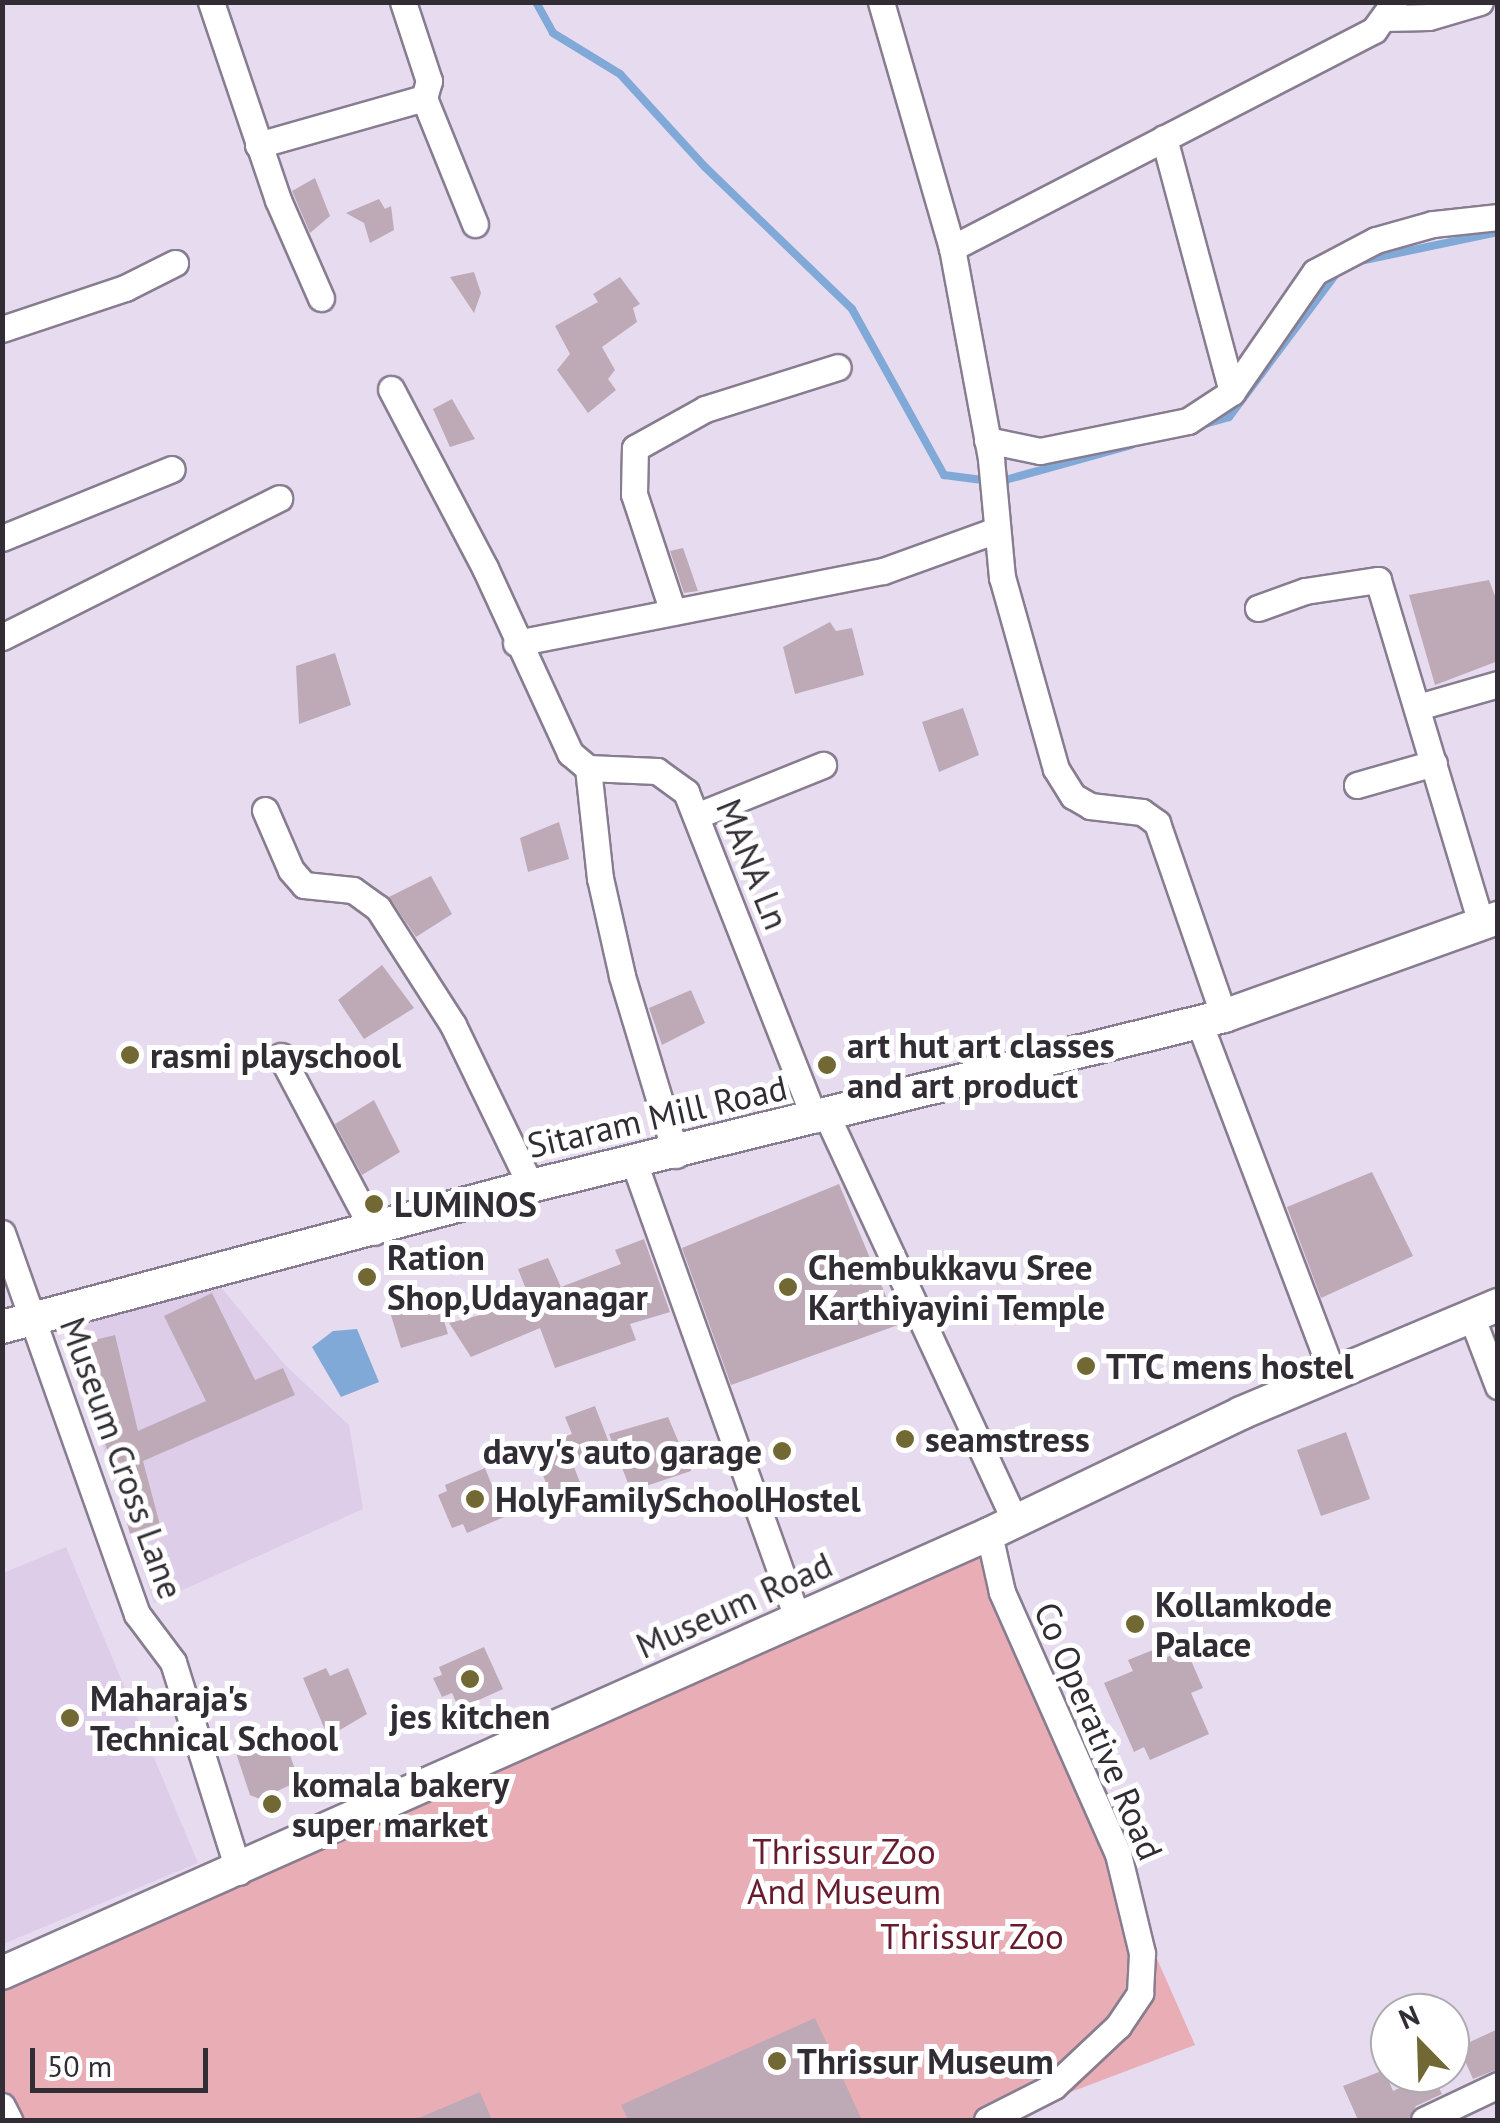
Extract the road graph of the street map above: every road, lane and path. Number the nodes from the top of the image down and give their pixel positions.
1 (211, 2) edge
2 (403, 2) edge
3 (881, 2) edge
4 (1480, 2) edge
5 (1389, 10) edge
6 (424, 98) junction
7 (1164, 138) junction
8 (258, 145) junction
9 (1498, 217) edge
10 (475, 224) dead end
11 (952, 248) junction
12 (175, 263) dead end
13 (321, 298) dead end
14 (2, 329) edge
15 (838, 368) dead end
16 (391, 389) dead end
17 (1232, 392) junction
18 (989, 449) junction
19 (172, 469) dead end
20 (279, 498) dead end
21 (996, 530) junction
22 (2, 538) edge
23 (1258, 608) dead end
24 (674, 612) junction
25 (2, 636) edge
26 (516, 643) junction
27 (1498, 684) edge
28 (1418, 707) junction
29 (1434, 763) junction
30 (823, 764) dead end
31 (588, 768) junction
32 (1357, 784) dead end
33 (265, 810) dead end
34 (696, 816) junction
35 (1489, 921) edge
36 (1211, 1019) junction
37 (280, 1056) dead end
38 (821, 1118) junction
39 (676, 1155) junction
40 (635, 1165) junction
41 (530, 1186) junction
42 (374, 1232) junction
43 (2, 1233) edge
44 (1485, 1312) edge
45 (36, 1319) junction
46 (2, 1328) edge
47 (1332, 1373) junction
48 (1498, 1386) edge
49 (1002, 1527) junction
50 (798, 1620) junction
51 (238, 1872) junction
52 (2, 1973) edge
53 (1498, 2085) edge
54 (2, 2106) edge
55 (9, 2120) edge
56 (987, 2120) edge
57 (1424, 2120) edge

1 - 8 street
2 - 6 street
3 - 11 street
4 - 5 street
5 - 7 street
6 - 8 street
6 - 10 street
7 - 11 street
7 - 17 street
8 - 13 street
9 - 17 street
11 - 18 street
12 - 14 street
15 - 24 street
16 - 26 street
17 - 18 street
18 - 21 street
19 - 22 street
20 - 25 street
21 - 24 street
21 - 36 street
23 - 28 street
24 - 26 street
26 - 31 street
27 - 28 street
28 - 29 street
29 - 32 street
29 - 35 street
30 - 34 street
31 - 34 street, MANA Ln
31 - 39 street
33 - 41 street
34 - 38 street, MANA Ln
35 - 36 main road, Sitaram Mill Road
36 - 38 main road, Sitaram Mill Road
36 - 47 street
37 - 42 street
38 - 39 main road, Sitaram Mill Road
38 - 49 street, MANA Ln
39 - 40 main road, Sitaram Mill Road
40 - 41 main road, Sitaram Mill Road
40 - 50 street
41 - 42 main road, Sitaram Mill Road
42 - 45 main road, Sitaram Mill Road
43 - 45 street, Museum Cross Lane
44 - 47 main road, Museum Road
44 - 48 street
45 - 46 main road, Sitaram Mill Road
45 - 51 street, Museum Cross Lane
47 - 49 main road, Museum Road
49 - 50 main road, Museum Road
49 - 56 street, Co Operative Road
50 - 51 main road, Museum Road
51 - 52 main road, Museum Road
53 - 57 street
54 - 55 street

